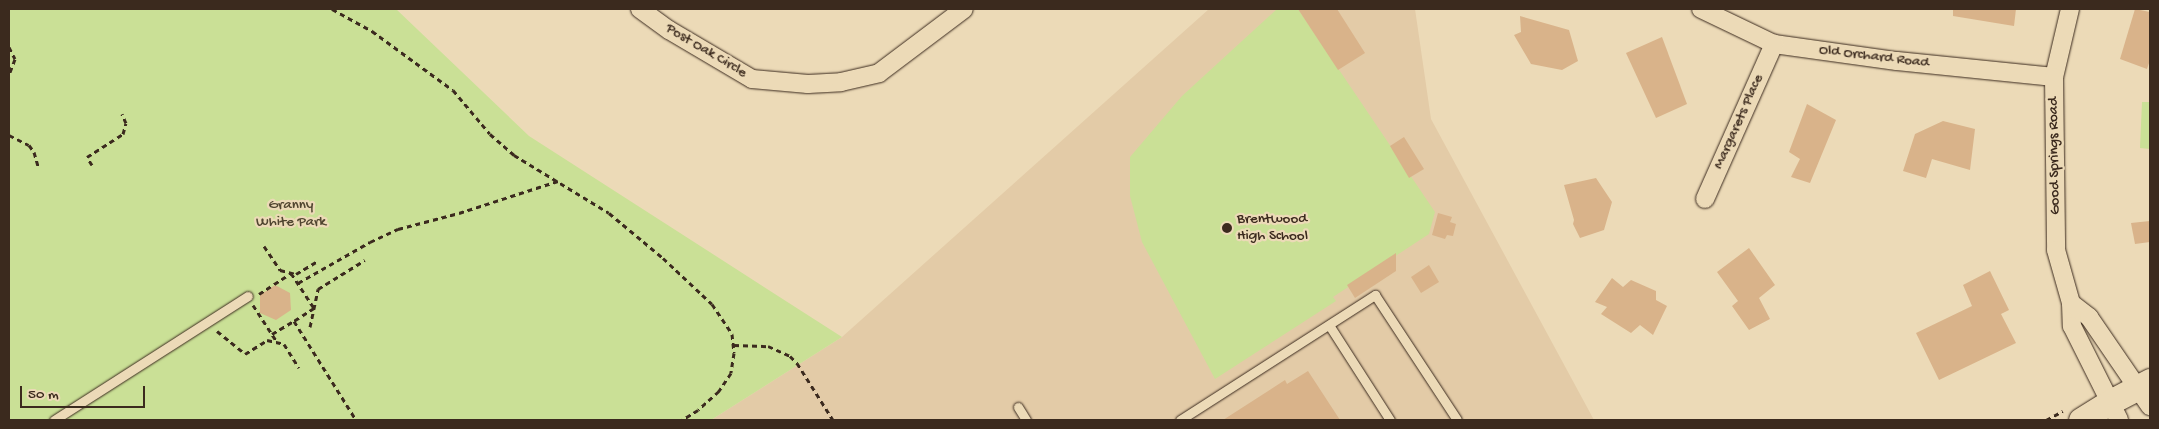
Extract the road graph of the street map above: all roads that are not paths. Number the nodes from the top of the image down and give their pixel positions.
1 (640, 9) edge
2 (964, 9) edge
3 (1701, 9) edge
4 (2070, 9) edge
5 (1774, 44) junction
6 (2054, 78) junction
7 (1705, 200) dead end
8 (249, 298) road end
9 (2071, 303) junction
10 (1330, 325) junction
11 (2146, 392) edge
12 (1018, 407) dead end
13 (2114, 411) edge
14 (54, 420) edge
15 (1026, 420) edge
16 (1180, 420) edge
17 (1390, 420) edge
18 (1457, 420) edge
19 (2081, 420) edge

1 - 2 street, Post Oak Circle
3 - 5 street, Old Orchard Road
4 - 6 street, Good Springs Road
5 - 6 street, Old Orchard Road
5 - 7 street, Margarets Place
6 - 9 street, Good Springs Road
8 - 14 lane
9 - 11 street
9 - 13 street, Good Springs Road
10 - 16 lane
10 - 17 lane
10 - 18 lane
11 - 13 main road
12 - 15 lane
13 - 19 main road

